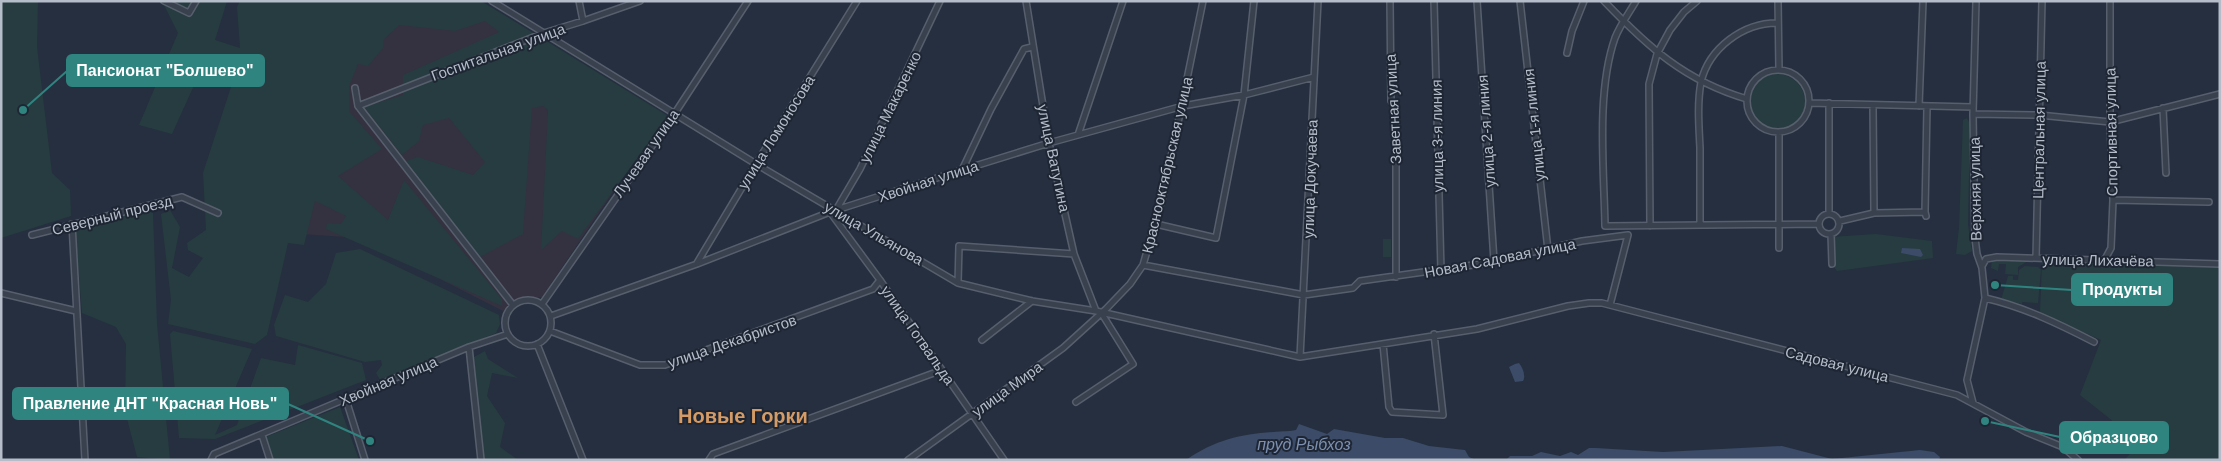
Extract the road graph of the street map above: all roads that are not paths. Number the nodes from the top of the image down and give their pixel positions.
1 (164, 1) edge
2 (196, 1) edge
3 (492, 1) edge
4 (579, 1) edge
5 (640, 1) edge
6 (748, 1) edge
7 (857, 1) edge
8 (940, 1) edge
9 (1026, 1) edge
10 (1123, 1) edge
11 (1202, 1) edge
12 (1254, 1) edge
13 (1318, 1) edge
14 (1390, 1) edge
15 (1434, 1) edge
16 (1477, 1) edge
17 (1520, 1) edge
18 (1584, 1) edge
19 (1604, 1) edge
20 (1636, 1) edge
21 (1697, 1) edge
22 (1778, 1) edge
23 (1923, 1) edge
24 (1976, 1) edge
25 (2042, 1) edge
26 (2110, 1) edge
27 (583, 22) junction
28 (1624, 22) junction
29 (1777, 23) dead end
30 (544, 32) junction
31 (1032, 47) junction
32 (1567, 53) dead end
33 (1657, 54) junction
34 (1779, 70) junction
35 (1314, 77) junction
36 (1702, 82) junction
37 (355, 88) dead end
38 (2220, 94) edge
39 (1244, 95) junction
40 (1747, 99) junction
41 (1809, 103) junction
42 (1829, 103) junction
43 (1873, 105) junction
44 (358, 106) junction
45 (1183, 106) junction
46 (1919, 106) junction
47 (1928, 107) junction
48 (1973, 107) junction
49 (2163, 108) junction
50 (675, 113) junction
51 (1973, 114) junction
52 (2039, 115) junction
53 (2110, 122) junction
54 (1779, 132) junction
55 (1078, 135) junction
56 (1049, 143) junction
57 (756, 164) junction
58 (962, 170) junction
59 (2166, 173) dead end
60 (2113, 200) junction
61 (2209, 202) dead end
62 (833, 211) junction
63 (218, 212) dead end
64 (1829, 213) junction
65 (1874, 213) junction
66 (1840, 221) junction
67 (72, 224) junction
68 (1156, 224) junction
69 (1780, 224) junction
70 (1819, 224) junction
71 (1700, 225) junction
72 (1650, 226) junction
73 (1831, 234) junction
74 (32, 235) dead end
75 (1779, 248) dead end
76 (1548, 250) junction
77 (1074, 254) junction
78 (2036, 258) junction
79 (1494, 261) junction
80 (2104, 261) junction
81 (697, 264) junction
82 (1832, 264) dead end
83 (2220, 264) edge
84 (1144, 265) junction
85 (1982, 268) junction
86 (1441, 271) junction
87 (1396, 278) junction
88 (880, 280) junction
89 (958, 282) junction
90 (1, 293) edge
91 (1304, 296) junction
92 (1985, 298) junction
93 (1032, 301) junction
94 (542, 304) junction
95 (513, 305) junction
96 (1610, 305) junction
97 (76, 311) junction
98 (1099, 312) junction
99 (551, 316) junction
100 (550, 331) junction
101 (508, 334) junction
102 (1434, 334) junction
103 (982, 340) dead end
104 (2094, 342) dead end
105 (537, 344) junction
106 (1383, 344) junction
107 (469, 347) junction
108 (1300, 357) junction
109 (942, 370) junction
110 (348, 398) junction
111 (1076, 402) dead end
112 (1972, 403) junction
113 (973, 414) junction
114 (262, 435) junction
115 (85, 460) edge
116 (211, 460) edge
117 (270, 460) edge
118 (365, 460) edge
119 (481, 460) edge
120 (583, 460) edge
121 (709, 460) edge
122 (908, 460) edge
123 (1004, 460) edge
124 (2078, 460) edge

1 - 2 street
3 - 30 street, улица Ульянова
4 - 27 street
5 - 27 street, Госпитальная улица
6 - 50 street, Лучевая улица
7 - 57 street, улица Ломоносова
8 - 62 street, улица Макаренко
9 - 31 street, улица Ватутина
10 - 55 street
11 - 45 street, Краснооктябрьская улица
12 - 39 street
13 - 35 street, улица Докучаева
14 - 87 street, Заветная улица
15 - 86 street, улица 3-я линия
16 - 79 street, улица 2-я линия
17 - 76 street, улица 1-я линия
18 - 32 street
19 - 28 street
20 - 28 street
21 - 33 street
22 - 34 street
23 - 46 street
24 - 48 street, Верхняя улица
25 - 52 street, Центральная улица
26 - 53 street, Спортивная улица
27 - 30 street, Госпитальная улица
28 - 33 street
28 - 72 street
29 - 36 street
30 - 44 street, Госпитальная улица
30 - 50 street, улица Ульянова
31 - 56 street, улица Ватутина
31 - 58 street
33 - 36 street
33 - 72 street
34 - 40 street
34 - 41 street
35 - 39 street, Хвойная улица
35 - 91 street, улица Докучаева
36 - 40 street
36 - 71 street
37 - 44 street
38 - 49 street
39 - 45 street, Хвойная улица
39 - 68 street
40 - 54 street
41 - 42 street
41 - 54 street
42 - 43 street
42 - 64 street
43 - 46 street
43 - 65 street
44 - 95 street
45 - 55 street, Хвойная улица
45 - 68 street, Краснооктябрьская улица
46 - 47 street
47 - 48 street
47 - 65 street
48 - 51 street, Верхняя улица
49 - 53 street
49 - 59 street
50 - 57 street, улица Ульянова
50 - 94 street, Лучевая улица
51 - 52 street
51 - 85 street, Верхняя улица
52 - 53 street
52 - 78 street, Центральная улица
53 - 60 street, Спортивная улица
54 - 69 street
55 - 56 street, Хвойная улица
56 - 58 street, Хвойная улица
56 - 77 street, улица Ватутина
57 - 62 street, улица Ульянова
57 - 81 street, улица Ломоносова
58 - 62 street, Хвойная улица
60 - 61 street
60 - 80 street, Спортивная улица
62 - 81 street, Хвойная улица
62 - 88 street, улица Готвальда
62 - 89 street, улица Ульянова
63 - 67 street, Северный проезд
64 - 66 street
64 - 70 street
65 - 66 street
66 - 73 street
67 - 74 street, Северный проезд
67 - 97 street
68 - 84 street, Краснооктябрьская улица
69 - 70 street
69 - 71 street
69 - 75 street
70 - 73 street
71 - 72 street
73 - 82 street
76 - 79 street, Новая Садовая улица
76 - 96 street, Новая Садовая улица
77 - 89 street
77 - 98 street, улица Ватутина
78 - 80 street, улица Лихачёва
78 - 85 street, улица Лихачёва
79 - 86 street, Новая Садовая улица
80 - 83 street, улица Лихачёва
81 - 99 street, Хвойная улица
84 - 91 street
84 - 98 street, Краснооктябрьская улица
85 - 92 street, Верхняя улица
86 - 87 street, Новая Садовая улица
87 - 91 street, Новая Садовая улица
88 - 100 street, улица Декабристов
88 - 109 street, улица Готвальда
89 - 93 street, улица Ульянова
90 - 97 street
91 - 108 street, улица Докучаева
92 - 104 street
92 - 112 street, Верхняя улица
93 - 98 street, улица Ульянова
93 - 103 street
94 - 95 street
94 - 99 street
95 - 101 street
96 - 102 street, Садовая улица
96 - 112 street, Садовая улица
97 - 115 street
98 - 108 street, улица Ульянова
98 - 111 street, улица Ватутина
98 - 113 street, улица Мира
99 - 100 street
100 - 105 street
101 - 105 street
101 - 107 street, Хвойная улица
102 - 106 street
102 - 106 street
105 - 120 street
106 - 108 street
107 - 110 street, Хвойная улица
107 - 119 street
109 - 113 street, улица Готвальда
109 - 121 street
110 - 114 street, Хвойная улица
110 - 118 street
112 - 124 street, Садовая улица
113 - 122 street, улица Мира
113 - 123 street, улица Готвальда
114 - 116 street, Хвойная улица
114 - 117 street

